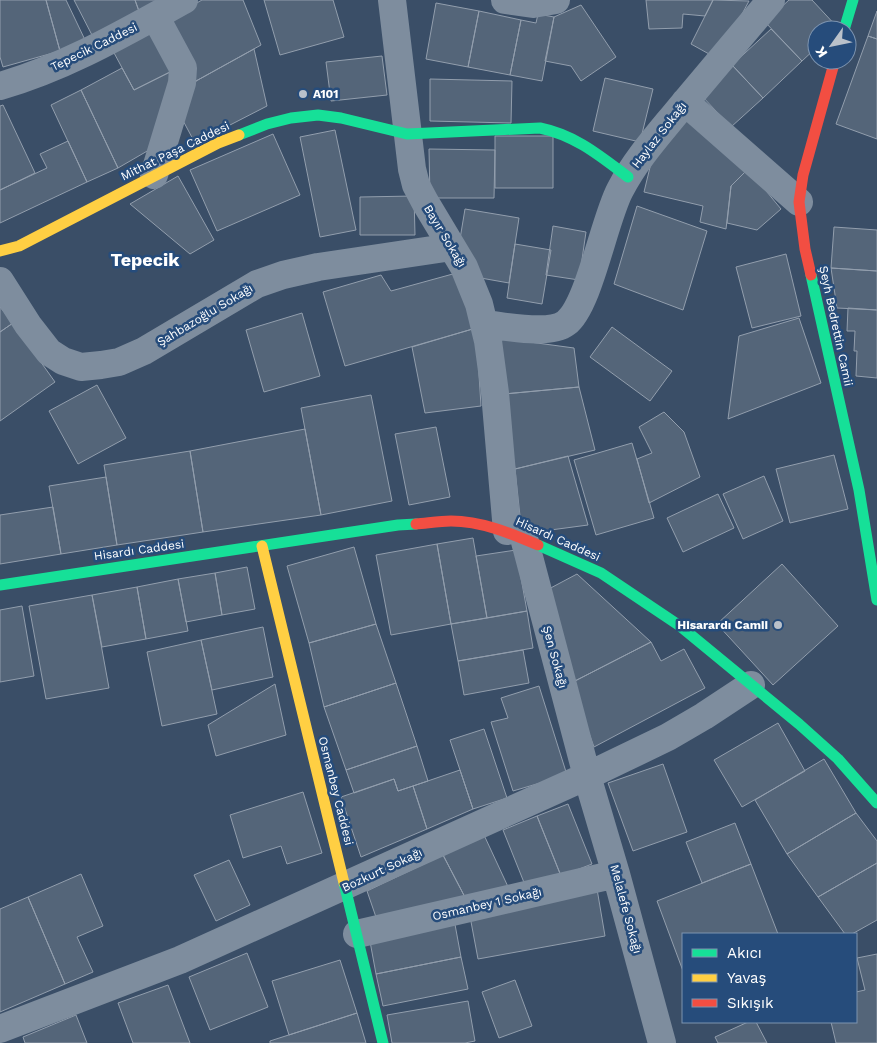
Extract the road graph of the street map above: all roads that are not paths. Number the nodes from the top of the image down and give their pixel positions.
1 (184, 0) edge
2 (392, 0) edge
3 (504, 0) edge
4 (556, 0) edge
5 (772, 0) edge
6 (853, 0) edge
7 (155, 16) junction
8 (847, 20) edge
9 (832, 70) edge
10 (0, 86) edge
11 (685, 102) junction
12 (407, 134) junction
13 (154, 175) junction
14 (628, 176) junction
15 (799, 202) junction
16 (452, 247) junction
17 (0, 251) edge
18 (0, 281) edge
19 (484, 324) junction
20 (516, 535) junction
21 (262, 546) junction
22 (0, 585) edge
23 (877, 600) edge
24 (751, 685) junction
25 (587, 776) junction
26 (877, 803) edge
27 (616, 874) junction
28 (346, 886) junction
29 (357, 934) junction
30 (0, 1029) edge
31 (383, 1043) edge
32 (662, 1043) edge

1 - 7 street, Tepecik Caddesi
2 - 12 street, Bayır Sokağı
3 - 4 street
5 - 11 street, Haylaz Sokağı
6 - 8 street
7 - 10 street, Tepecik Caddesi
7 - 13 street
9 - 15 street, Şeyh Bedrettin Camii
11 - 14 street, Haylaz Sokağı
11 - 15 street
12 - 13 street, Mithat Paşa Caddesi
12 - 14 street, Mithat Paşa Caddesi
12 - 16 street, Bayır Sokağı
13 - 17 street, Mithat Paşa Caddesi
14 - 19 street, Haylaz Sokağı
15 - 23 street, Şeyh Bedrettin Camii
16 - 18 street, Şahbazoğlu Sokağı
16 - 19 street, Bayır Sokağı
19 - 20 street, Bayır Sokağı
20 - 21 street, Hisardı Caddesi
20 - 24 street, Hisardı Caddesi
20 - 25 street, Şen Sokağı
21 - 22 street, Hisardı Caddesi
21 - 28 street, Osmanbey Caddesi
24 - 25 street, Bozkurt Sokağı
24 - 26 street, Hisardı Caddesi
25 - 27 street, Melalefe Sokağı
25 - 28 street, Bozkurt Sokağı
27 - 29 street, Osmanbey 1 Sokağı
27 - 32 street, Melalefe Sokağı
28 - 29 street, Osmanbey Caddesi
28 - 30 street, Bozkurt Sokağı
29 - 31 street, Osmanbey Caddesi

